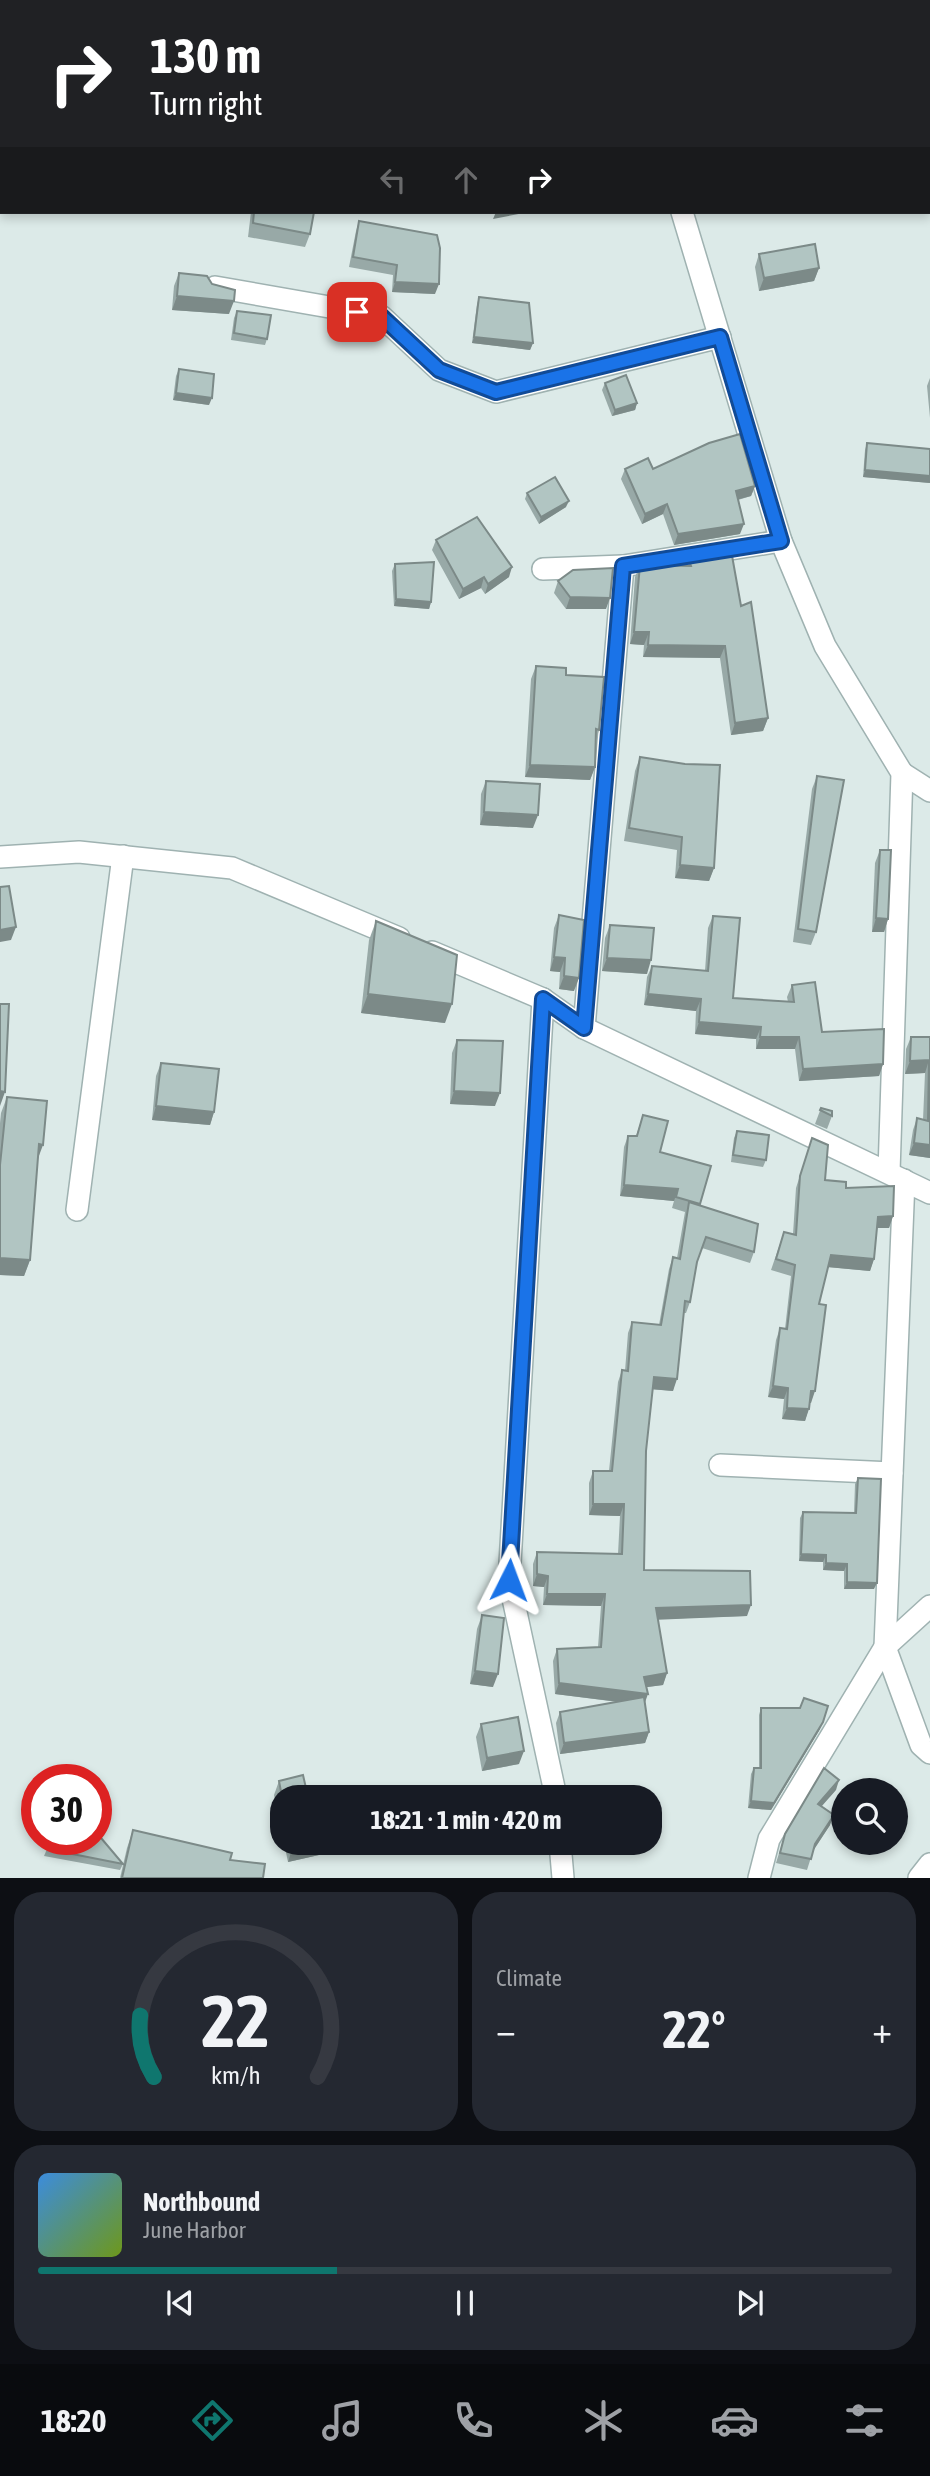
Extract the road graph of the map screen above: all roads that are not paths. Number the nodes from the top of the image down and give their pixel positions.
1 (683, 214) edge
2 (215, 287) edge
3 (720, 337) junction
4 (781, 541) junction
5 (623, 566) junction
6 (543, 569) dead end
7 (902, 773) junction
8 (930, 791) edge
9 (123, 856) junction
10 (0, 858) edge
11 (543, 999) junction
12 (584, 1028) junction
13 (897, 1176) junction
14 (930, 1193) edge
15 (77, 1210) dead end
16 (720, 1465) dead end
17 (892, 1474) junction
18 (930, 1606) edge
19 (885, 1647) junction
20 (930, 1753) edge
21 (553, 1785) edge
22 (561, 1855) edge
23 (930, 1864) edge
24 (563, 1878) edge
25 (760, 1878) edge
26 (919, 1878) edge

1 - 3 street
2 - 3 street
3 - 4 street
4 - 5 street
4 - 7 street
5 - 6 street
5 - 12 street
7 - 8 street
7 - 13 street
9 - 10 street
9 - 11 street
9 - 15 street
11 - 12 street
11 - 21 street
12 - 13 street
13 - 14 street
13 - 17 street
16 - 17 street
17 - 19 street
18 - 19 street
19 - 20 street
19 - 25 street
22 - 24 street
23 - 26 street

